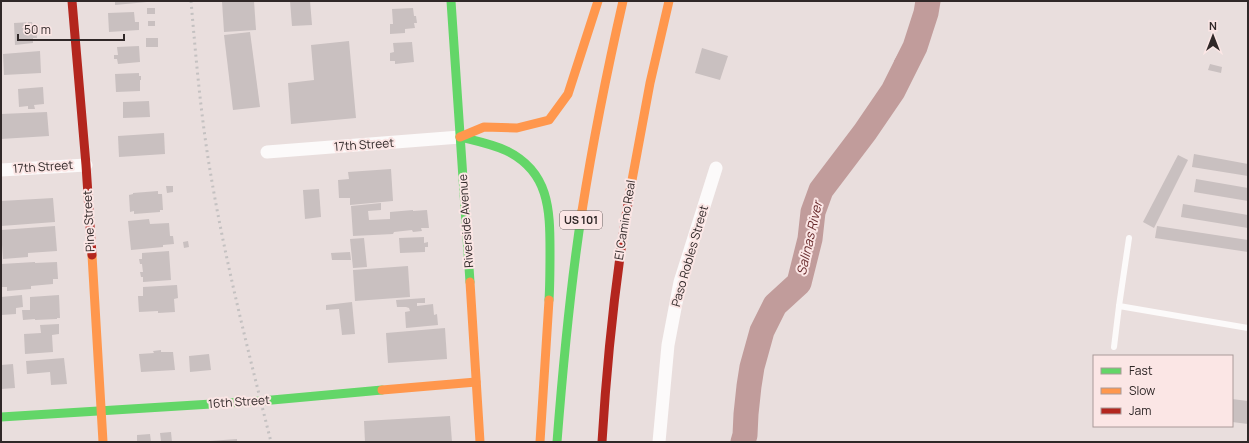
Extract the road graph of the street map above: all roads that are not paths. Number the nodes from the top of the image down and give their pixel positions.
1 (72, 1) edge
2 (451, 1) edge
3 (598, 1) edge
4 (623, 1) edge
5 (670, 1) edge
6 (460, 137) junction
7 (267, 152) dead end
8 (86, 164) junction
9 (716, 168) dead end
10 (1, 170) edge
11 (1130, 238) dead end
12 (1119, 306) junction
13 (1248, 328) edge
14 (1114, 347) dead end
15 (476, 382) junction
16 (605, 389) junction
17 (101, 410) junction
18 (1, 417) edge
19 (611, 434) dead end
20 (103, 442) edge
21 (480, 442) edge
22 (540, 442) edge
23 (557, 442) edge
24 (602, 442) edge
25 (659, 442) edge

1 - 8 main road, Pine Street
2 - 6 main road, Riverside Avenue
3 - 6 main road
4 - 23 main road, US 101
5 - 16 main road, El Camino Real
6 - 7 street, 17th Street
6 - 15 main road, Riverside Avenue
6 - 22 main road
8 - 10 street, 17th Street
8 - 17 main road, Pine Street
9 - 25 street, Paso Robles Street
11 - 12 lane
12 - 13 lane
12 - 14 lane
15 - 17 main road, 16th Street
15 - 21 main road, Riverside Avenue
16 - 19 main road
16 - 24 main road, El Camino Real
17 - 18 main road, 16th Street
17 - 20 main road, Pine Street

